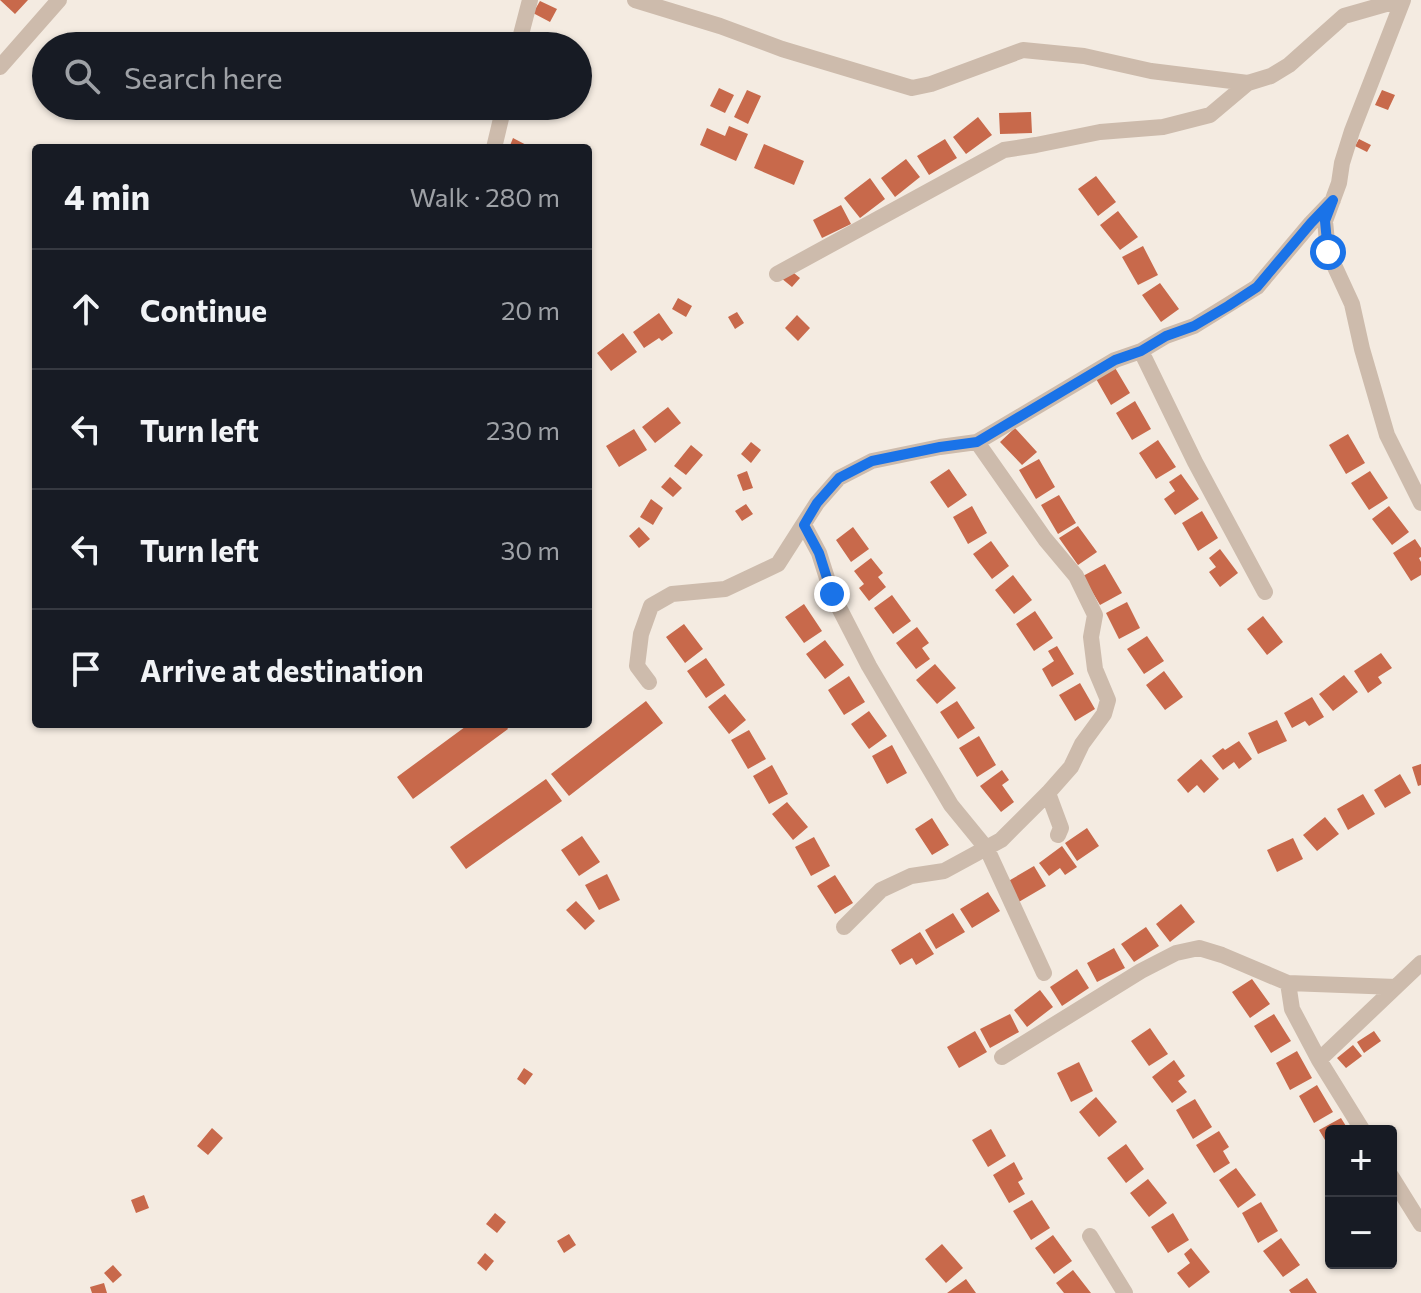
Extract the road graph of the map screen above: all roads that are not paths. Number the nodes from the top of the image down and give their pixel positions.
1 (59, 0) edge
2 (530, 0) edge
3 (635, 0) edge
4 (1401, 0) edge
5 (522, 32) edge
6 (0, 67) edge
7 (1248, 83) junction
8 (501, 120) edge
9 (495, 144) edge
10 (1333, 200) junction
11 (777, 274) dead end
12 (1141, 351) junction
13 (977, 442) junction
14 (1421, 503) edge
15 (804, 525) junction
16 (1265, 592) dead end
17 (649, 682) dead end
18 (1048, 793) junction
19 (1058, 835) dead end
20 (987, 849) junction
21 (844, 927) dead end
22 (1421, 963) edge
23 (1044, 973) dead end
24 (1288, 983) junction
25 (1396, 987) junction
26 (1002, 1057) dead end
27 (1319, 1060) junction
28 (1359, 1125) edge
29 (1397, 1186) edge
30 (1421, 1224) edge
31 (1090, 1236) dead end
32 (1125, 1293) edge

1 - 6 street
2 - 5 street
3 - 7 street
4 - 7 street
4 - 10 street
7 - 11 street
8 - 9 street
10 - 12 street
10 - 14 street
12 - 13 street
12 - 16 street
13 - 15 street
13 - 18 street
15 - 17 street
15 - 20 street
18 - 19 street
18 - 20 street
20 - 21 street
20 - 23 street
22 - 25 street
24 - 25 street
24 - 26 street
24 - 27 street
25 - 27 street
27 - 28 street
29 - 30 street
31 - 32 street

